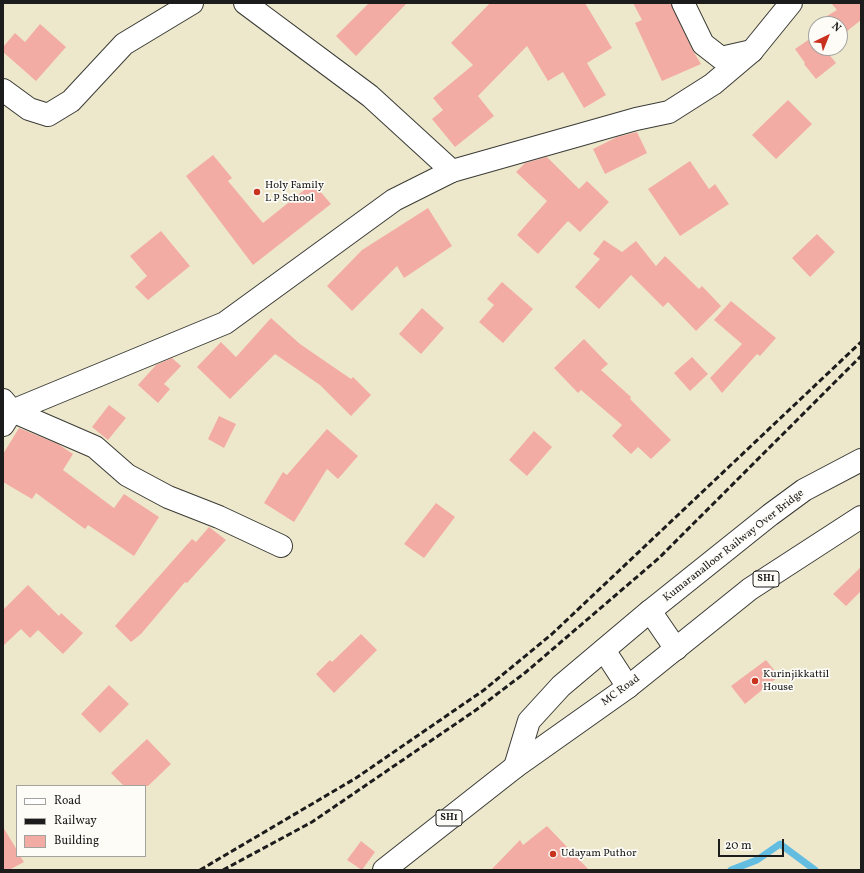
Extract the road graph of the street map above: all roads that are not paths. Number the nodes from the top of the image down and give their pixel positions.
1 (192, 3) edge
2 (683, 3) edge
3 (791, 3) edge
4 (259, 7) edge
5 (752, 51) junction
6 (3, 90) edge
7 (452, 171) junction
8 (6, 412) edge
9 (861, 460) edge
10 (861, 517) edge
11 (281, 546) dead end
12 (650, 611) junction
13 (676, 649) junction
14 (604, 650) junction
15 (628, 687) junction
16 (515, 767) junction
17 (384, 870) edge

1 - 6 street
2 - 5 street
3 - 5 street
4 - 7 street
5 - 7 street
7 - 8 street
8 - 11 street
9 - 12 street, Kumaranalloor Railway Over Bridge
10 - 13 street, MC Road / SH1
12 - 13 street
12 - 14 street, Kumaranalloor Railway Over Bridge
13 - 15 street, MC Road / SH1
14 - 15 street
14 - 16 street, Kumaranalloor Railway Over Bridge
15 - 16 street, MC Road / SH1
16 - 17 street, MC Road / SH1

